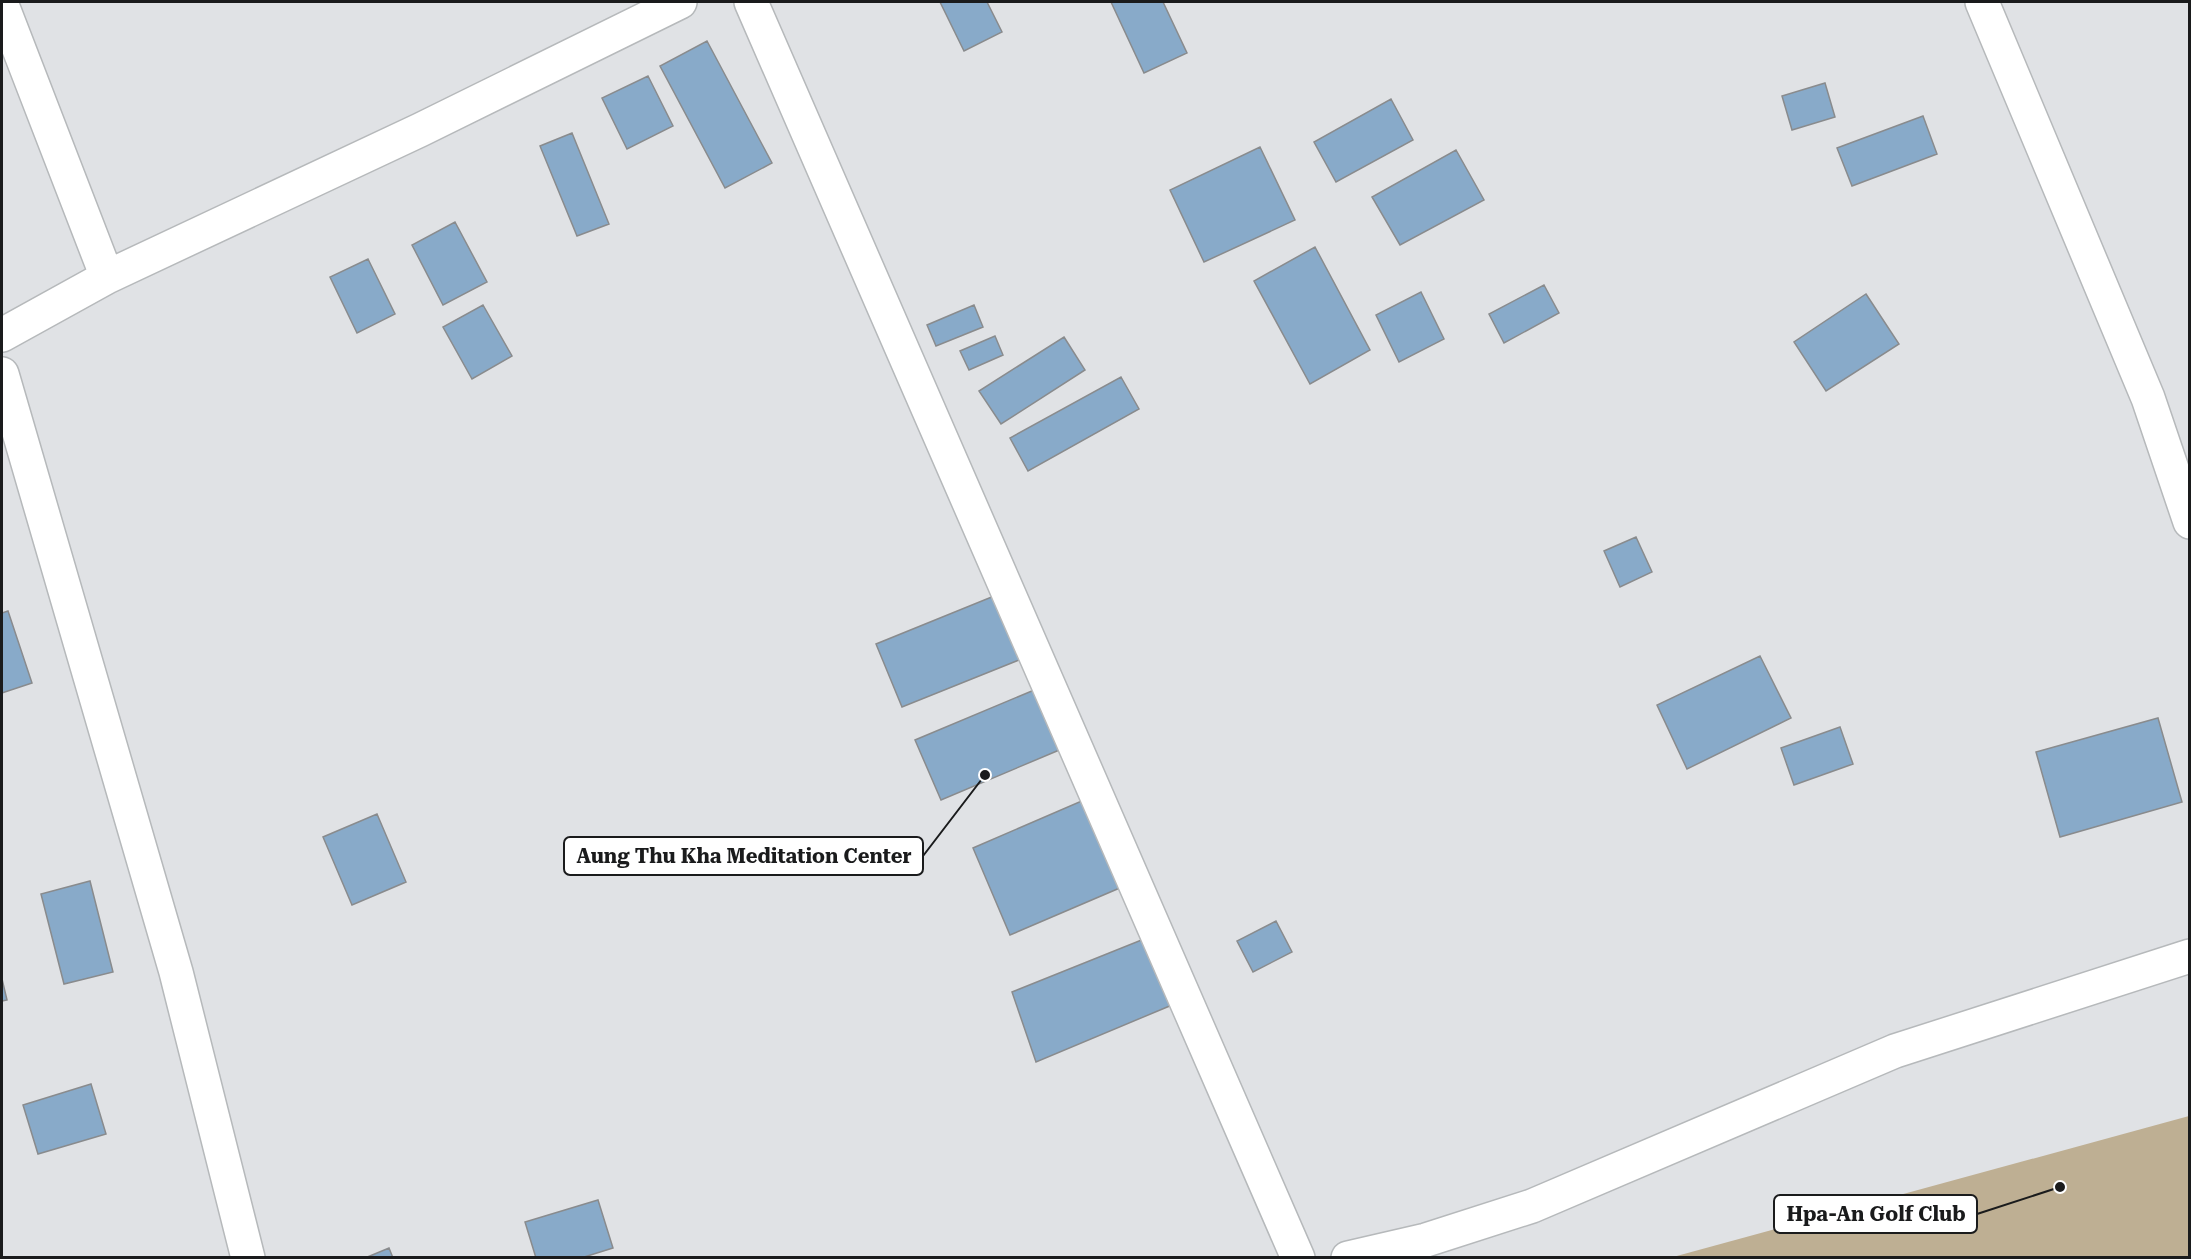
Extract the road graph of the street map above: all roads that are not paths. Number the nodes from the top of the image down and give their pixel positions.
1 (680, 2) edge
2 (751, 2) edge
3 (1982, 2) edge
4 (2, 5) edge
5 (106, 277) junction
6 (2, 335) edge
7 (2, 374) edge
8 (2190, 522) edge
9 (2190, 956) edge
10 (248, 1257) edge
11 (1298, 1257) edge
12 (1348, 1257) edge

1 - 5 street
2 - 11 street
3 - 8 street
4 - 5 street
5 - 6 street
7 - 10 street
9 - 12 street

